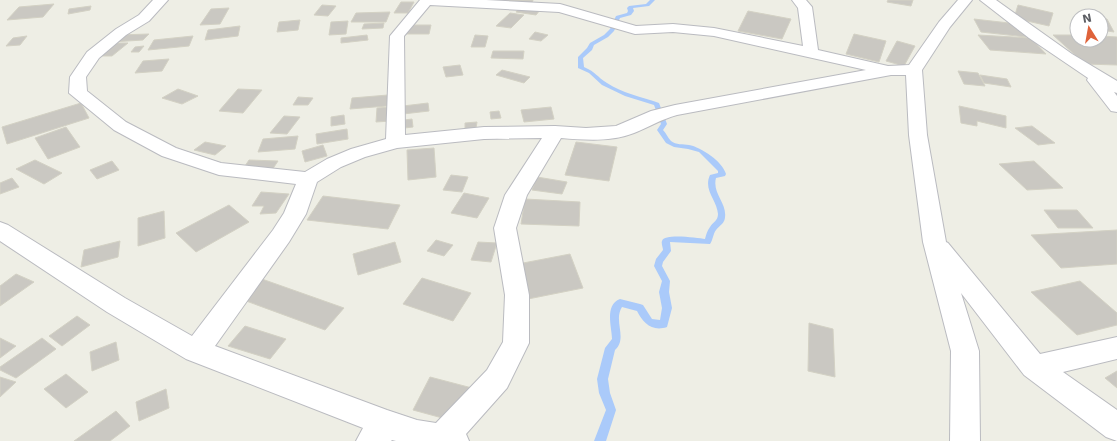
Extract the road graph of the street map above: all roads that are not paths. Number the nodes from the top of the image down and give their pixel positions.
1 (161, 0) edge
2 (799, 0) edge
3 (964, 0) edge
4 (987, 0) edge
5 (427, 1) edge
6 (811, 53) junction
7 (892, 70) junction
8 (914, 70) junction
9 (1089, 72) junction
10 (1117, 88) edge
11 (1117, 107) edge
12 (555, 132) junction
13 (395, 142) junction
14 (308, 179) junction
15 (0, 230) edge
16 (934, 242) junction
17 (1117, 348) edge
18 (196, 352) junction
19 (1034, 367) junction
20 (1117, 427) edge
21 (379, 432) edge
22 (448, 440) edge
23 (965, 441) edge

1 - 14 street
2 - 6 street
3 - 8 street
4 - 9 street
5 - 6 street
5 - 13 street
6 - 7 street
7 - 8 street
7 - 12 street
8 - 16 street
9 - 10 street
9 - 11 street
12 - 13 street
12 - 22 street
13 - 14 street
14 - 18 street
15 - 18 street
16 - 19 street
16 - 23 street
17 - 19 street
18 - 21 street
19 - 20 street
21 - 22 street

